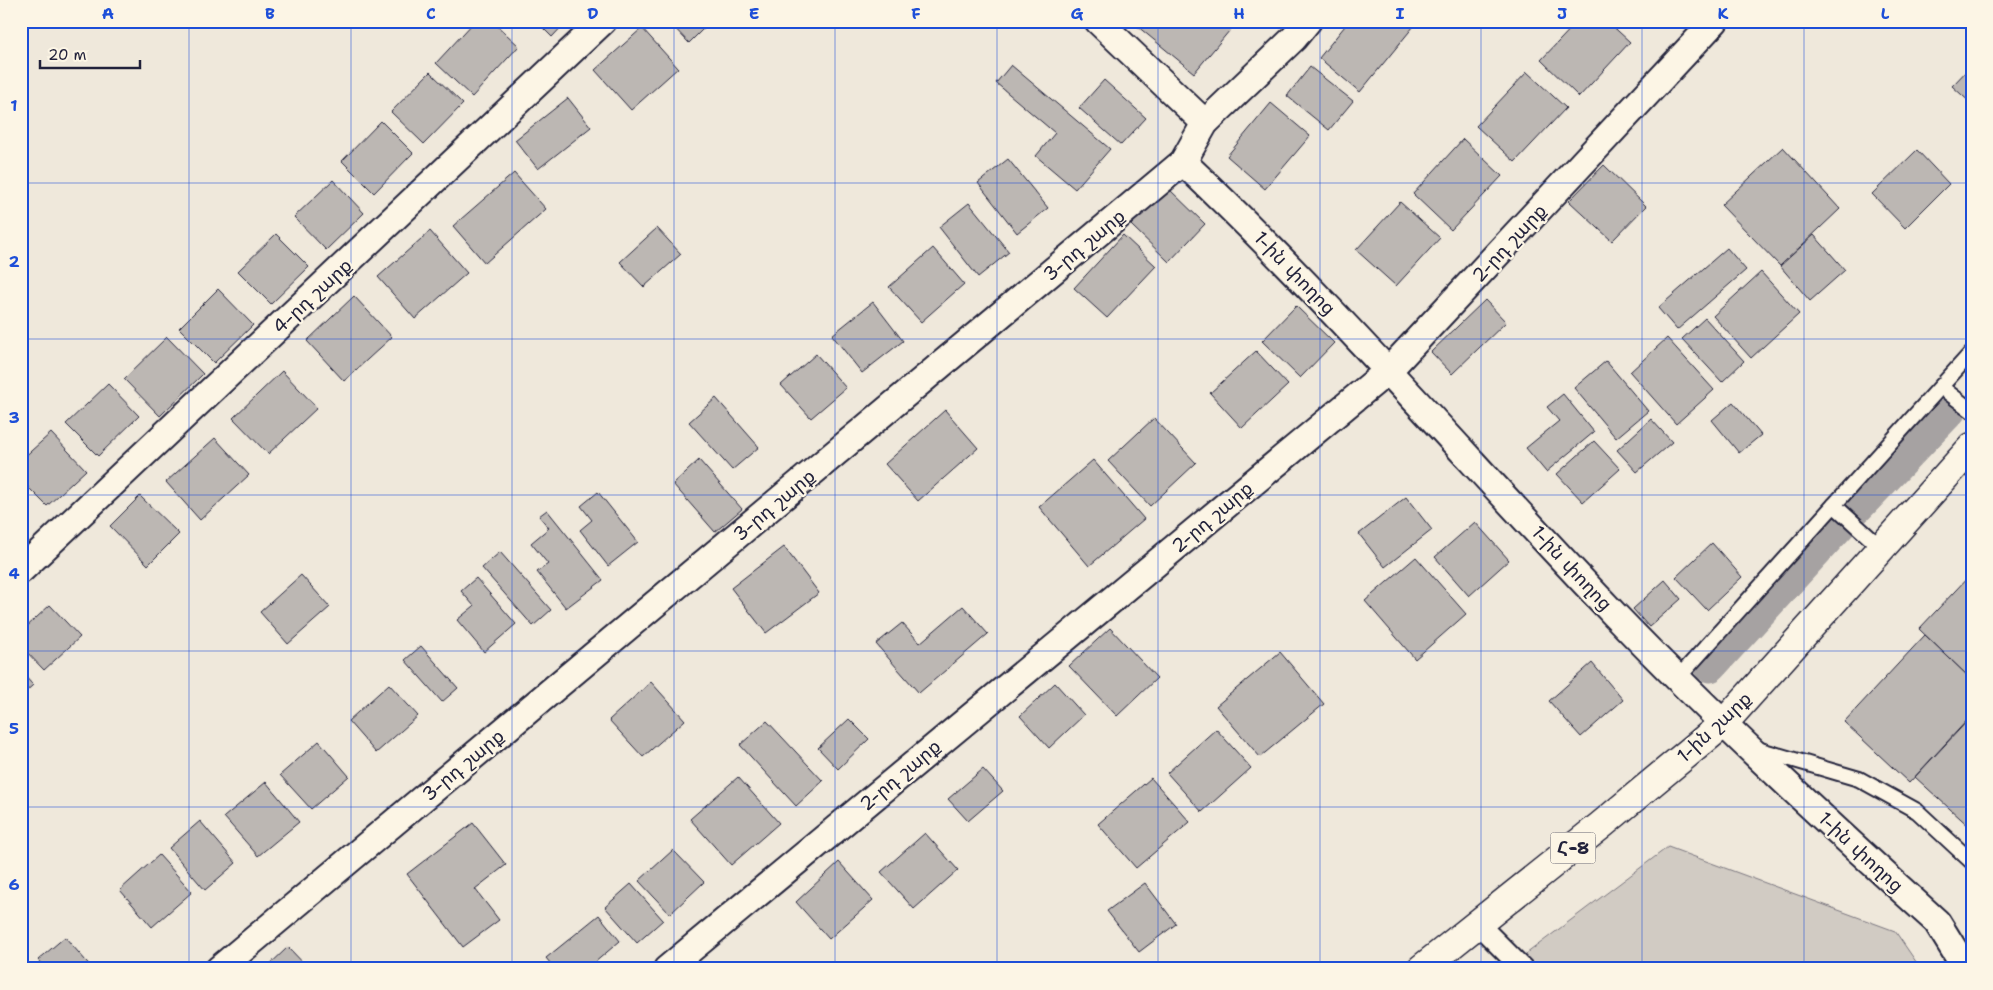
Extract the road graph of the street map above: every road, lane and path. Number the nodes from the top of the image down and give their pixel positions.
1 (603, 21) edge
2 (1098, 21) edge
3 (1308, 21) edge
4 (1715, 21) edge
5 (1205, 123) junction
6 (1183, 162) junction
7 (1972, 352) edge
8 (1389, 370) junction
9 (1942, 387) junction
10 (1972, 411) edge
11 (1972, 447) edge
12 (1834, 505) junction
13 (1881, 548) junction
14 (21, 570) edge
15 (1677, 679) junction
16 (1723, 724) junction
17 (1747, 746) junction
18 (1972, 862) edge
19 (1477, 923) junction
20 (218, 969) edge
21 (667, 969) edge
22 (1421, 969) edge
23 (1523, 969) edge
24 (1966, 969) edge

1 - 14 street, 4-րդ շարք
2 - 5 street
3 - 5 street, 3-րդ շարք
4 - 8 street, 2-րդ շարք
5 - 6 street, 3-րդ շարք
6 - 8 street, 1-ին փողոց
6 - 20 street, 3-րդ շարք
7 - 9 lane
8 - 15 street, 1-ին փողոց
8 - 21 street, 2-րդ շարք
9 - 10 lane
9 - 12 lane
11 - 13 main road, 1-ին շարք / Հ-8
12 - 13 lane
12 - 15 lane
13 - 16 main road, 1-ին շարք / Հ-8
15 - 16 street, 1-ին փողոց
16 - 17 street, 1-ին փողոց
16 - 19 main road, 1-ին շարք / Հ-8
17 - 18 lane
17 - 24 street, 1-ին փողոց
19 - 22 main road, 1-ին շարք / Հ-8
19 - 23 street

